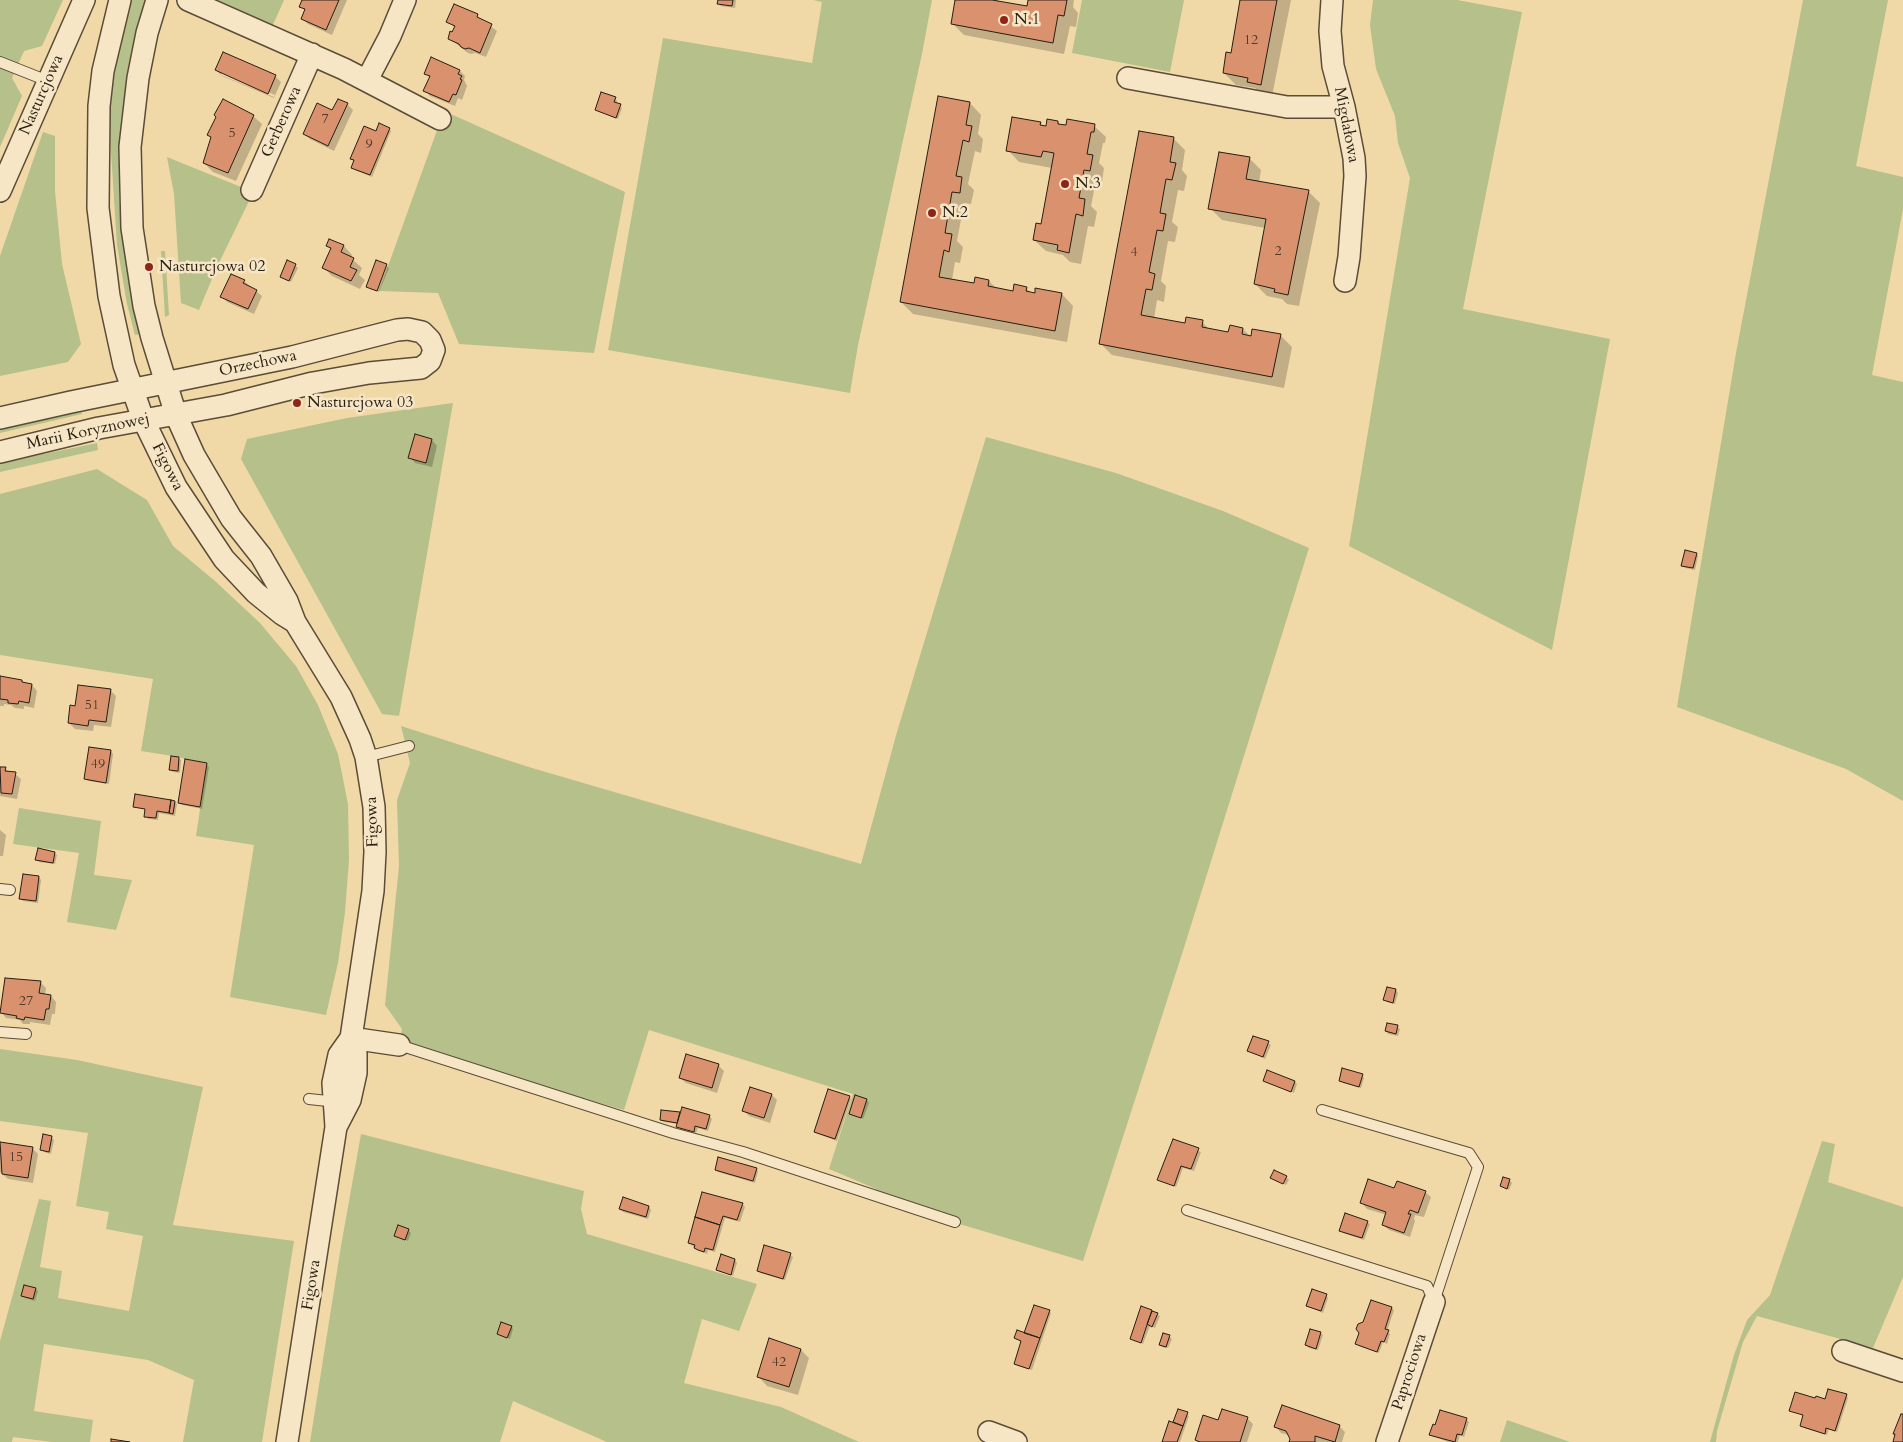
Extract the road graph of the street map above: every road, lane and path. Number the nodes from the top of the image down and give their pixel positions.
1 (84, 0) edge
2 (120, 0) edge
3 (157, 0) edge
4 (188, 0) edge
5 (405, 0) edge
6 (1332, 0) edge
7 (312, 54) junction
8 (0, 62) edge
9 (1128, 78) dead end
10 (367, 80) junction
11 (48, 81) junction
12 (1344, 107) junction
13 (440, 119) dead end
14 (252, 190) dead end
15 (0, 191) edge
16 (1345, 281) dead end
17 (166, 383) junction
18 (132, 390) junction
19 (176, 415) junction
20 (0, 418) edge
21 (144, 419) junction
22 (0, 452) edge
23 (295, 622) junction
24 (409, 746) dead end
25 (366, 757) junction
26 (0, 1032) edge
27 (26, 1034) dead end
28 (351, 1038) junction
29 (399, 1045) joint
30 (309, 1099) dead end
31 (341, 1102) junction
32 (1322, 1110) dead end
33 (1187, 1210) dead end
34 (955, 1222) dead end
35 (1434, 1302) junction
36 (1843, 1351) dead end
37 (1903, 1371) edge
38 (989, 1432) dead end
39 (287, 1442) edge
40 (1016, 1442) edge
41 (1387, 1442) edge

1 - 11 street, Nasturcjowa
2 - 18 street, Figowa
3 - 17 street, Figowa
4 - 7 street
5 - 10 street
6 - 12 street, Migdałowa
7 - 10 street
7 - 14 street, Gerberowa
8 - 11 lane
9 - 12 street
10 - 13 street
11 - 15 street, Nasturcjowa
12 - 16 street, Migdałowa
17 - 18 street, Orzechowa
17 - 19 street, Figowa
17 - 19 street, Orzechowa
18 - 20 street, Marii Koryznowej
18 - 21 street, Figowa
19 - 21 street, Marii Koryznowej
19 - 23 street, Figowa
21 - 22 street, Marii Koryznowej
21 - 23 street, Figowa
23 - 25 street, Figowa
24 - 25 lane
25 - 28 street, Figowa
26 - 27 lane
28 - 29 street
28 - 31 street, Figowa
29 - 34 lane
30 - 31 lane
31 - 39 street, Figowa
32 - 35 lane
33 - 35 lane
35 - 41 street, Paprociowa
36 - 37 street
38 - 40 street

